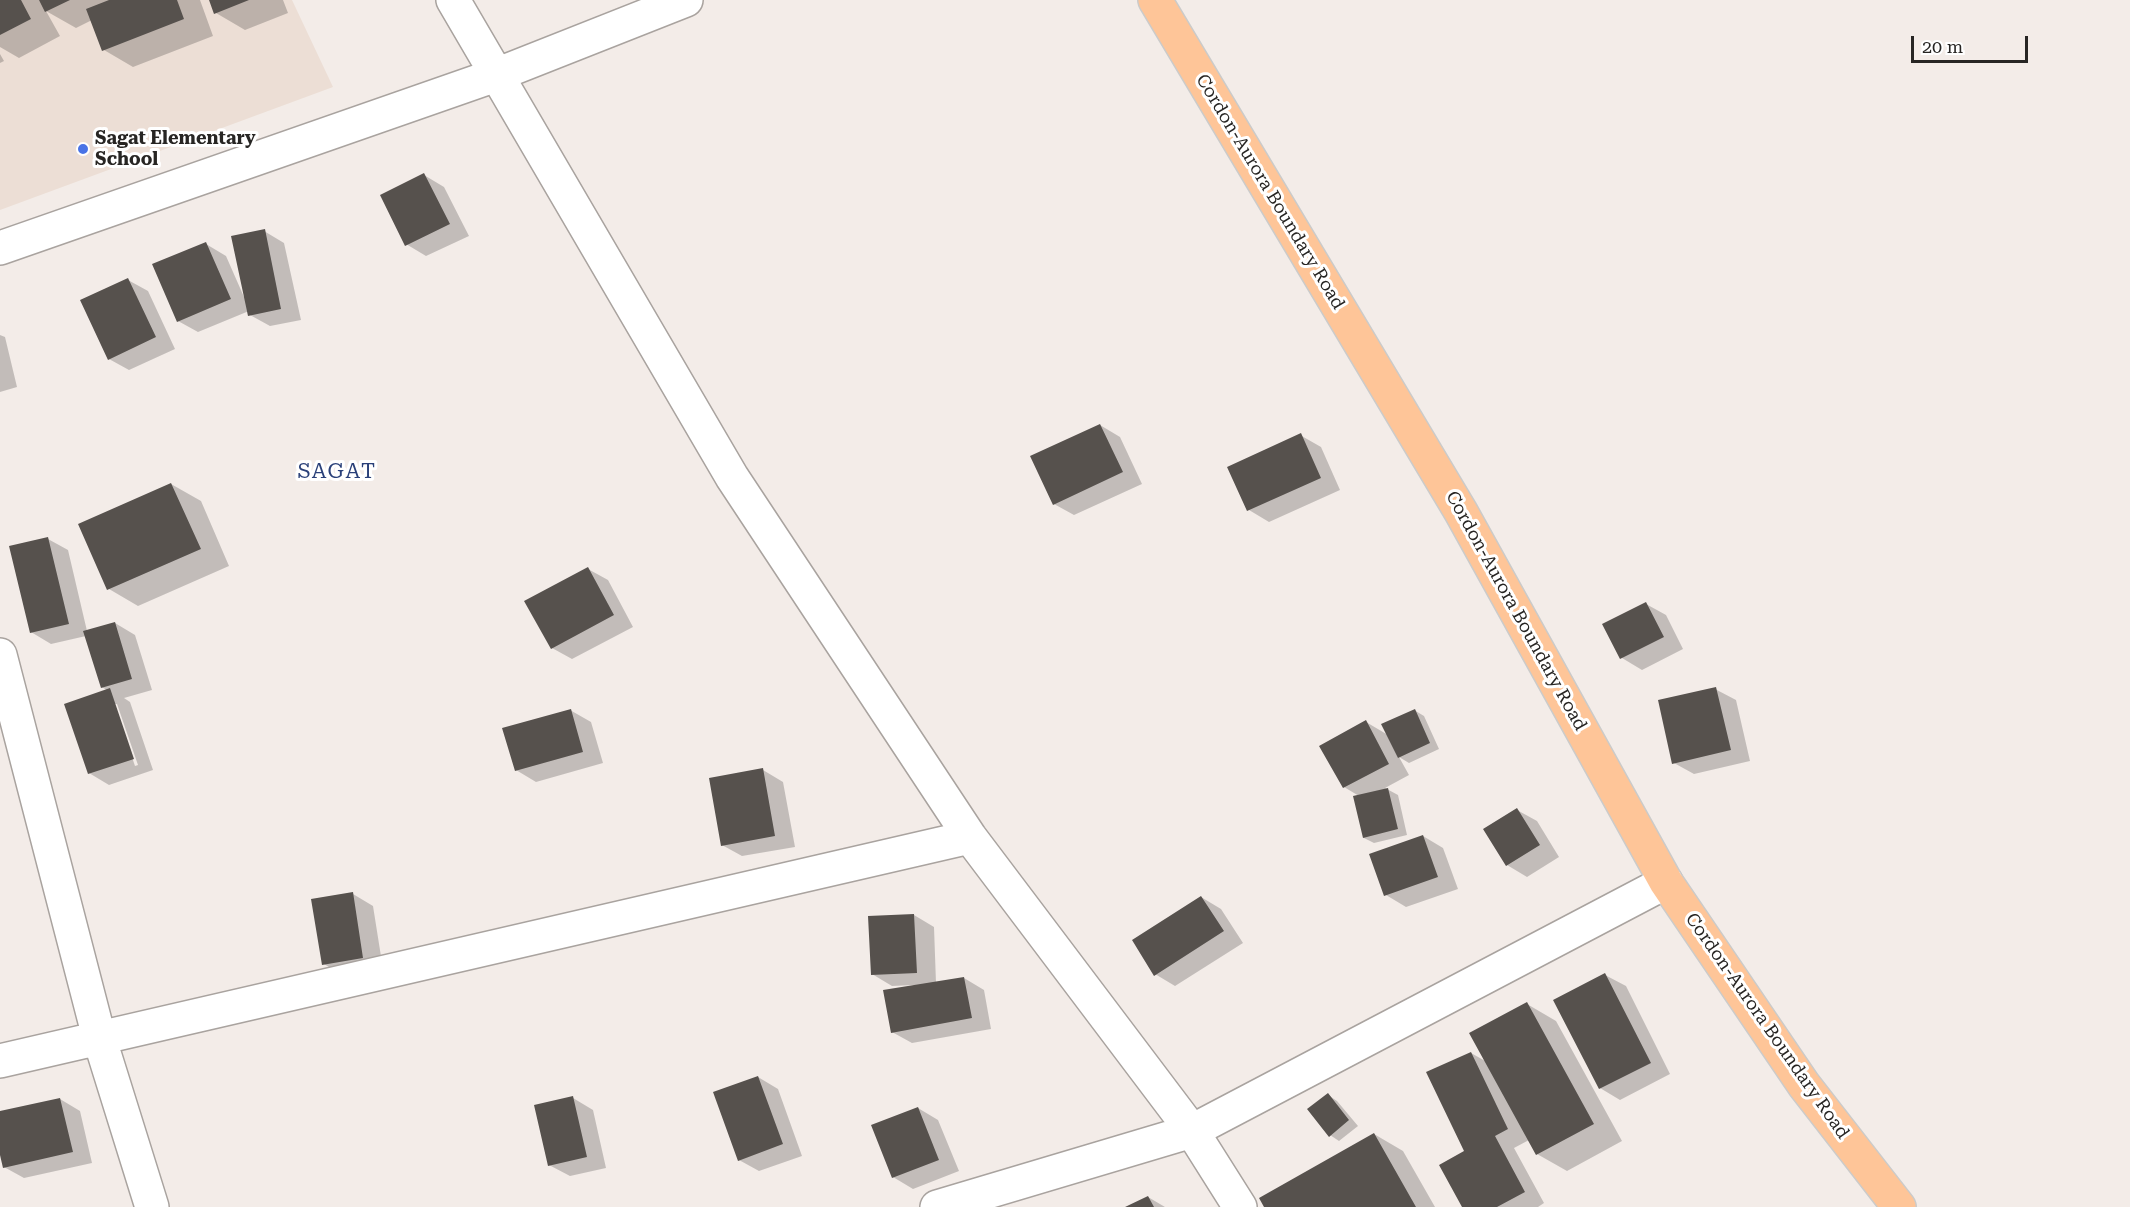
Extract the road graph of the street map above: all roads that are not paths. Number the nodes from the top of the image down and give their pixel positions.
1 (453, 0) edge
2 (686, 0) edge
3 (1155, 0) edge
4 (496, 75) junction
5 (0, 248) edge
6 (0, 655) edge
7 (970, 837) junction
8 (1666, 882) junction
9 (99, 1037) junction
10 (0, 1061) edge
11 (1192, 1131) junction
12 (152, 1207) edge
13 (937, 1207) edge
14 (1240, 1207) edge
15 (1899, 1207) edge

1 - 4 street
2 - 4 street
3 - 8 main road, Cordon-Aurora Boundary Road
4 - 5 street
4 - 7 street
6 - 9 street
7 - 9 street
7 - 11 street
8 - 11 street
8 - 15 main road, Cordon-Aurora Boundary Road
9 - 10 street
9 - 12 street
11 - 13 street
11 - 14 street

